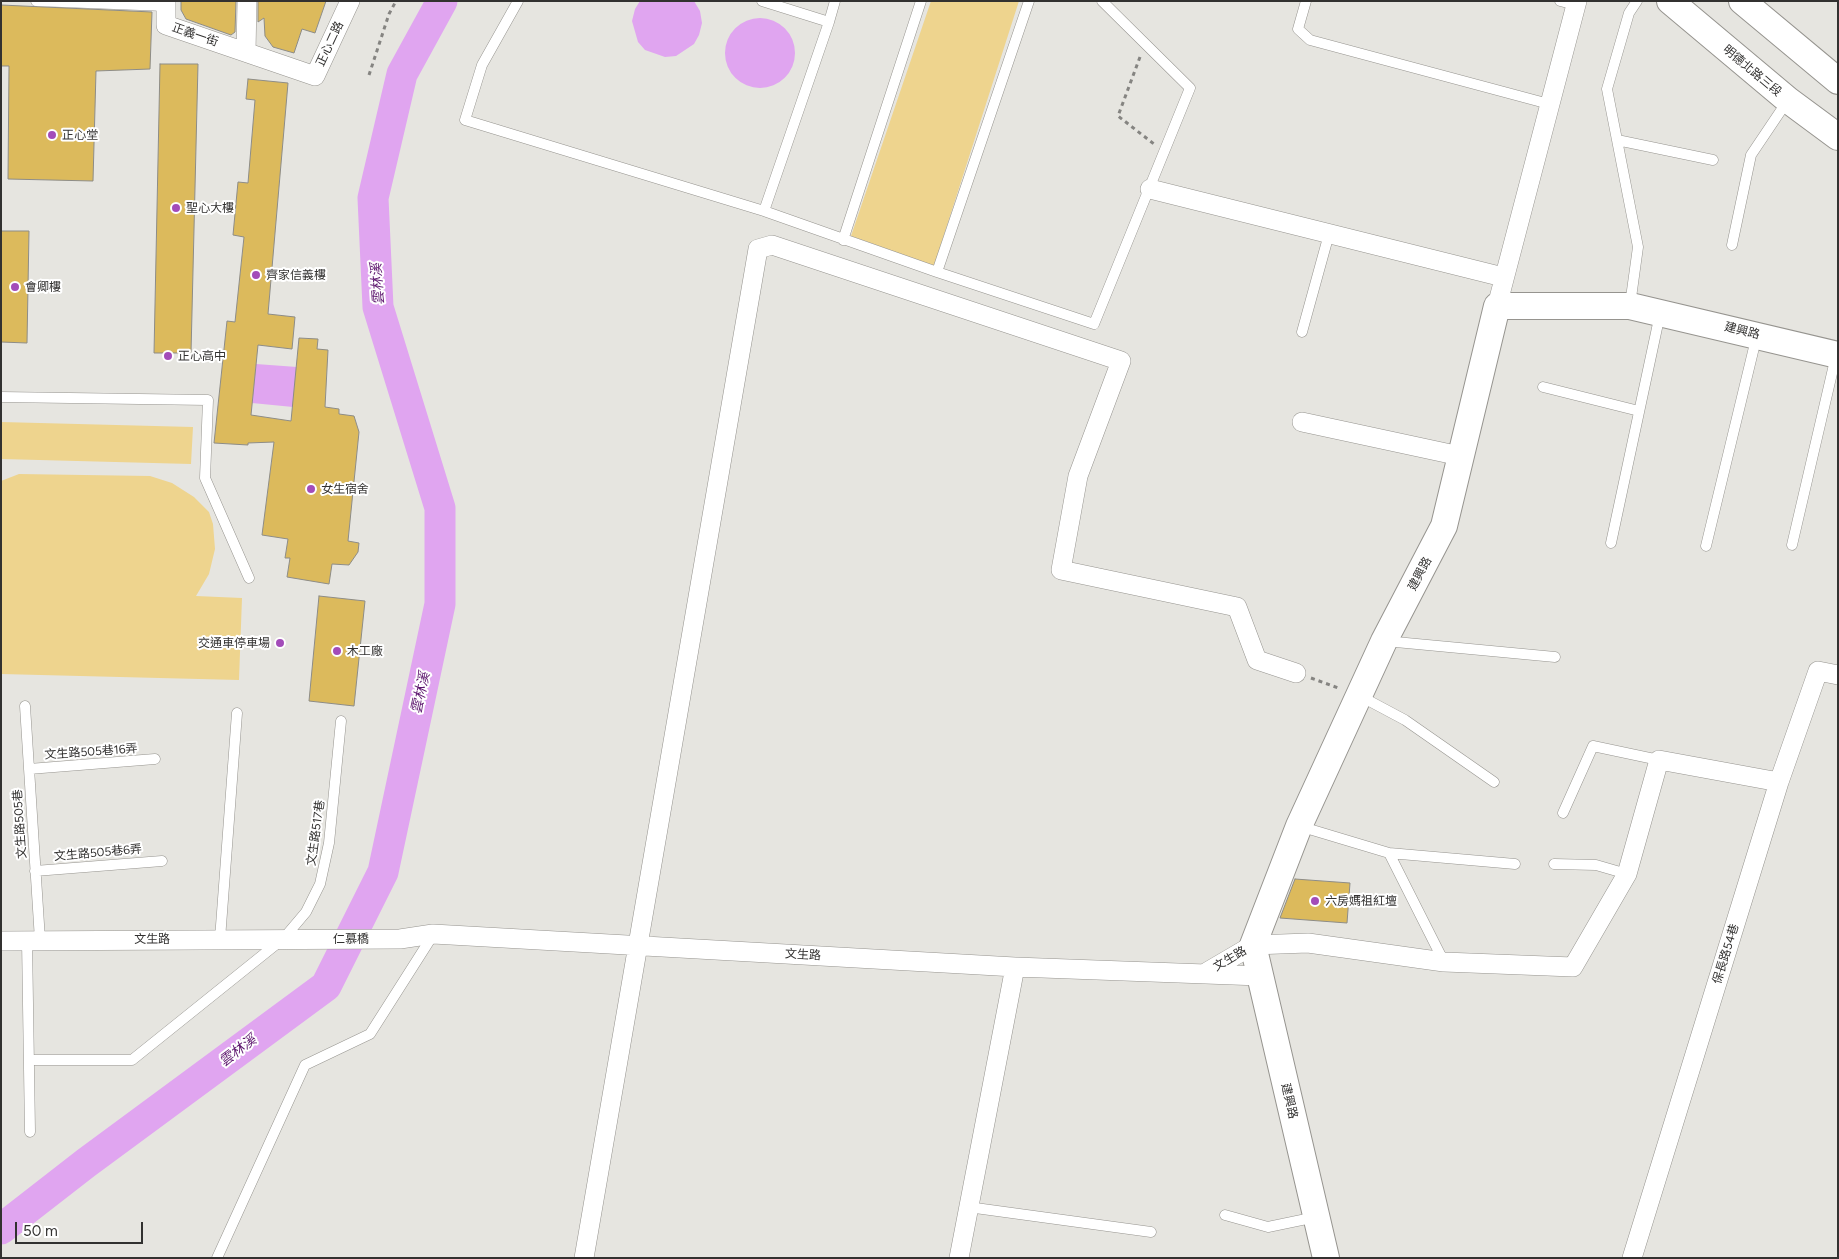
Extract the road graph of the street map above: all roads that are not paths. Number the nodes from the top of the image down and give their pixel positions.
1 (36, 1) edge
2 (247, 1) edge
3 (350, 1) edge
4 (518, 1) edge
5 (762, 1) edge
6 (835, 1) edge
7 (921, 1) edge
8 (1029, 1) edge
9 (1102, 1) edge
10 (1306, 1) edge
11 (1637, 1) edge
12 (1670, 1) edge
13 (1742, 1) edge
14 (1571, 3) edge
15 (166, 4) edge
16 (829, 22) junction
17 (246, 52) junction
18 (1838, 81) edge
19 (1788, 100) junction
20 (1549, 104) junction
21 (1838, 137) edge
22 (1617, 140) junction
23 (1713, 160) dead end
24 (1150, 189) junction
25 (764, 211) junction
26 (1329, 234) junction
27 (843, 240) junction
28 (1732, 246) dead end
29 (937, 272) junction
30 (1503, 277) junction
31 (1497, 306) junction
32 (1630, 306) junction
33 (1661, 311) junction
34 (1302, 332) dead end
35 (1757, 335) junction
36 (1837, 355) edge
37 (1543, 387) dead end
38 (1, 396) edge
39 (1639, 411) junction
40 (1302, 422) dead end
41 (1460, 456) junction
42 (1611, 543) dead end
43 (1792, 545) dead end
44 (1706, 546) dead end
45 (249, 578) dead end
46 (1384, 641) junction
47 (1555, 657) dead end
48 (1296, 673) road end
49 (1838, 675) edge
50 (1360, 696) junction
51 (25, 706) dead end
52 (237, 713) dead end
53 (341, 721) dead end
54 (155, 759) dead end
55 (1659, 760) junction
56 (29, 769) junction
57 (1494, 782) dead end
58 (1779, 782) junction
59 (1563, 813) dead end
60 (1299, 826) junction
61 (1389, 853) junction
62 (162, 861) dead end
63 (1514, 864) dead end
64 (1554, 864) dead end
65 (35, 871) junction
66 (1627, 874) junction
67 (433, 934) junction
68 (293, 938) junction
69 (220, 939) junction
70 (400, 939) joint
71 (34, 940) junction
72 (1, 941) edge
73 (1253, 945) junction
74 (638, 946) junction
75 (1444, 962) junction
76 (1015, 967) junction
77 (1207, 972) junction
78 (1260, 976) junction
79 (29, 1060) junction
80 (30, 1132) dead end
81 (968, 1207) junction
82 (1225, 1215) dead end
83 (1317, 1217) junction
84 (1151, 1232) dead end
85 (217, 1258) edge
86 (584, 1258) edge
87 (960, 1258) edge
88 (1326, 1258) edge
89 (1632, 1258) edge

1 - 15 lane
2 - 17 street
3 - 17 street, 正心二路
4 - 25 lane
5 - 16 lane
6 - 16 lane
7 - 27 lane
8 - 29 lane
9 - 24 lane
10 - 20 lane
11 - 22 lane
12 - 19 street, 明德北路三段
13 - 18 street
14 - 20 street, 建興路
15 - 17 street, 正義一街
16 - 25 lane
19 - 21 street, 明德北路三段
19 - 28 lane
20 - 30 street, 建興路
22 - 23 lane
22 - 32 lane
24 - 26 street
24 - 29 lane
25 - 27 lane
26 - 30 street
26 - 34 lane
27 - 29 lane
30 - 31 street, 建興路
31 - 32 street, 建興路
31 - 41 street, 建興路
32 - 33 street, 建興路
33 - 35 street, 建興路
33 - 39 lane
35 - 36 street, 建興路
35 - 44 lane
36 - 43 lane
37 - 39 lane
38 - 45 lane
39 - 42 lane
40 - 41 street
41 - 46 street, 建興路
46 - 47 lane
46 - 50 street, 建興路
48 - 74 street
49 - 58 street, 保長路54巷
50 - 57 lane
50 - 60 street, 建興路
51 - 56 lane, 文生路505巷
52 - 69 lane
53 - 68 lane, 文生路517巷
54 - 56 lane, 文生路505巷16弄
55 - 58 street
55 - 59 lane
55 - 66 street
56 - 65 lane, 文生路505巷
58 - 89 street, 保長路54巷
60 - 61 lane
60 - 73 street, 建興路
61 - 63 lane
61 - 75 lane
62 - 65 lane, 文生路505巷6弄
64 - 66 lane
65 - 71 lane, 文生路505巷
66 - 75 street
67 - 70 street, 文生路
67 - 74 street, 文生路
67 - 85 lane
68 - 69 street, 文生路
68 - 70 street, 仁慕橋
68 - 79 lane, 文生路517巷
69 - 71 street, 文生路
71 - 72 street, 文生路
71 - 79 lane, 文生路505巷
73 - 75 street
73 - 77 street, 文生路
73 - 78 street, 建興路
74 - 76 street, 文生路
74 - 86 street
76 - 77 street, 文生路
76 - 81 street
77 - 78 street, 文生路
78 - 83 street, 建興路
79 - 80 lane, 文生路505巷
81 - 84 lane
81 - 87 street
82 - 83 lane
83 - 88 street, 建興路

